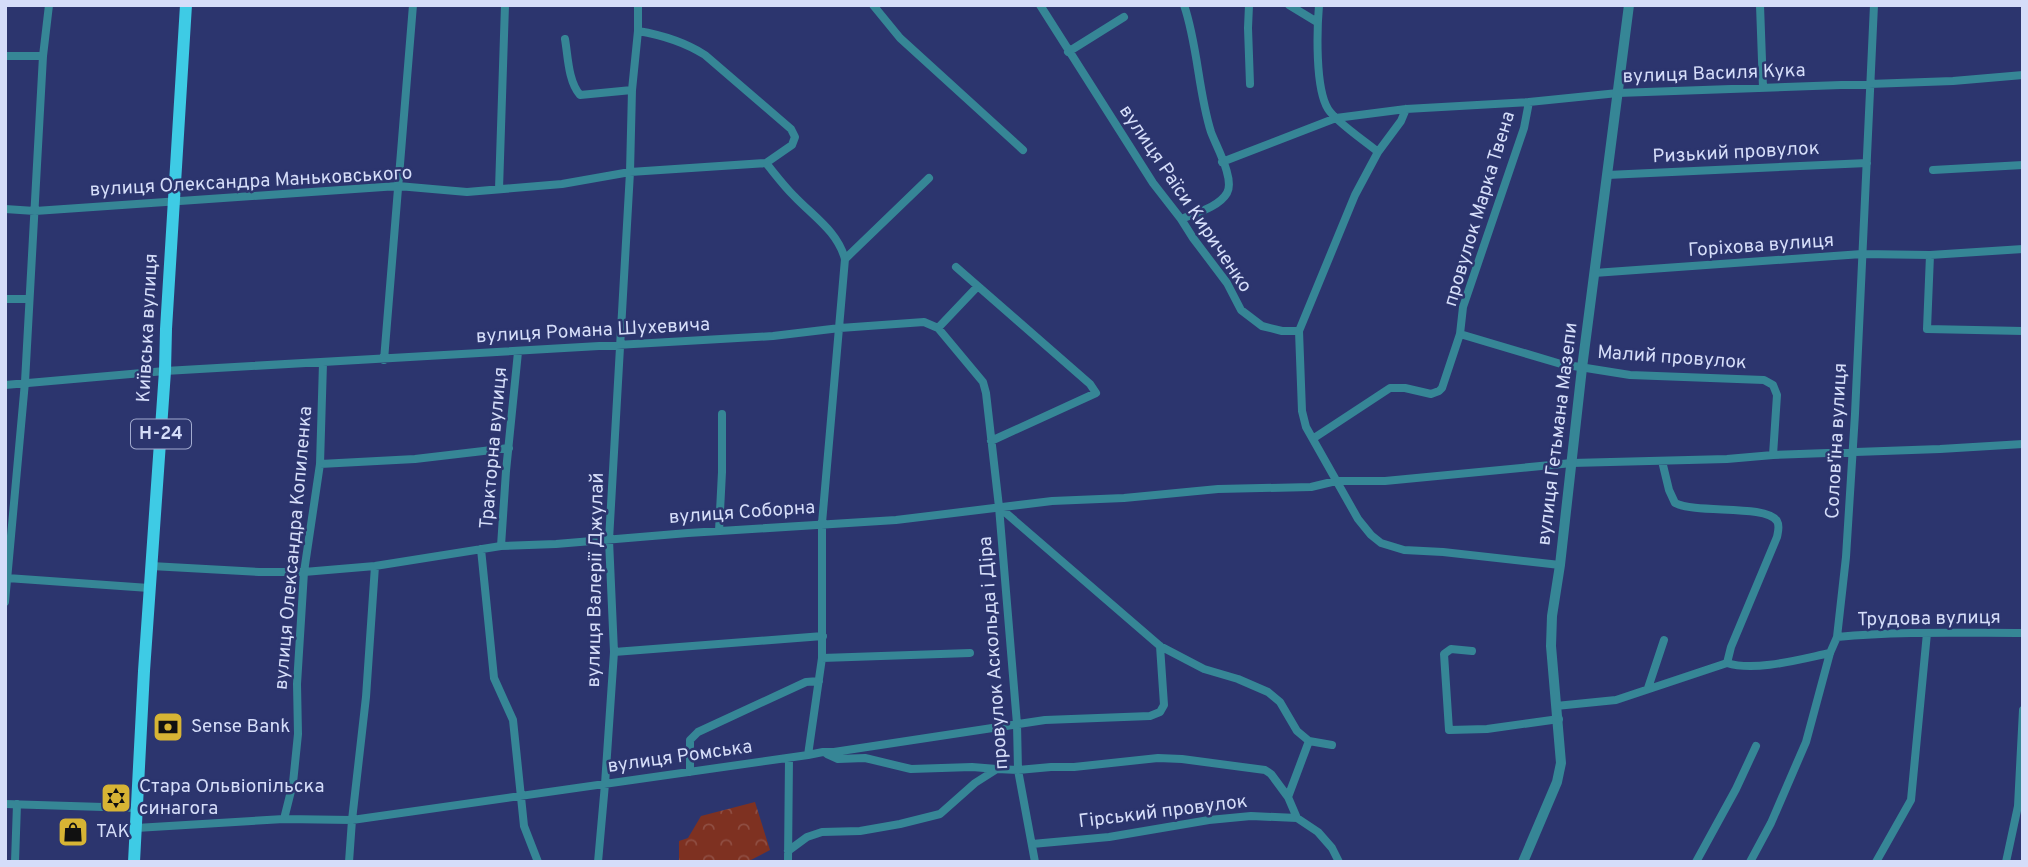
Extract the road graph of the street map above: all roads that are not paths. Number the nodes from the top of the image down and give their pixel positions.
1 (49, 5) edge
2 (186, 5) edge
3 (413, 5) edge
4 (505, 5) edge
5 (638, 5) edge
6 (873, 5) edge
7 (1040, 5) edge
8 (1184, 5) edge
9 (1249, 5) edge
10 (1289, 5) edge
11 (1319, 5) edge
12 (1629, 5) edge
13 (1760, 5) edge
14 (1874, 5) edge
15 (1124, 17) dead end
16 (1317, 22) junction
17 (638, 31) junction
18 (565, 39) dead end
19 (1068, 52) junction
20 (5, 55) edge
21 (43, 56) junction
22 (2023, 75) edge
23 (1870, 83) junction
24 (1250, 84) dead end
25 (1763, 88) junction
26 (632, 90) junction
27 (1618, 93) junction
28 (1529, 102) junction
29 (1406, 109) junction
30 (1336, 118) junction
31 (1023, 150) dead end
32 (1378, 152) junction
33 (1222, 162) junction
34 (766, 163) junction
35 (1867, 163) junction
36 (2023, 165) edge
37 (1933, 170) dead end
38 (630, 172) junction
39 (1606, 175) junction
40 (929, 177) dead end
41 (398, 186) junction
42 (499, 189) junction
43 (174, 202) junction
44 (5, 209) edge
45 (35, 211) junction
46 (1181, 219) junction
47 (2023, 249) edge
48 (1862, 254) junction
49 (1930, 255) junction
50 (845, 259) junction
51 (956, 267) dead end
52 (1594, 272) junction
53 (977, 287) junction
54 (5, 299) edge
55 (29, 299) junction
56 (840, 328) junction
57 (938, 328) junction
58 (1299, 331) junction
59 (2023, 331) edge
60 (1460, 334) junction
61 (620, 345) junction
62 (518, 352) junction
63 (384, 359) junction
64 (323, 363) junction
65 (1582, 368) junction
66 (165, 371) junction
67 (25, 382) junction
68 (5, 385) edge
69 (722, 414) dead end
70 (1314, 438) junction
71 (991, 441) junction
72 (2023, 444) edge
73 (509, 448) junction
74 (1853, 451) junction
75 (1773, 455) junction
76 (1662, 461) junction
77 (1573, 463) junction
78 (320, 464) junction
79 (1336, 481) junction
80 (999, 507) junction
81 (822, 523) junction
82 (719, 531) junction
83 (609, 540) junction
84 (501, 546) junction
85 (481, 549) junction
86 (1560, 565) junction
87 (151, 566) junction
88 (375, 566) junction
89 (304, 572) junction
90 (7, 578) junction
91 (149, 588) junction
92 (5, 602) edge
93 (1927, 633) junction
94 (2023, 633) edge
95 (823, 636) junction
96 (1837, 637) junction
97 (1664, 640) dead end
98 (1160, 646) junction
99 (1472, 650) dead end
100 (614, 652) junction
101 (970, 653) dead end
102 (1830, 653) junction
103 (822, 658) junction
104 (1727, 663) junction
105 (819, 681) junction
106 (1648, 688) junction
107 (1556, 706) junction
108 (2023, 710) edge
109 (1559, 719) junction
110 (1017, 724) junction
111 (1309, 741) junction
112 (1332, 745) dead end
113 (1755, 746) dead end
114 (823, 752) junction
115 (808, 755) junction
116 (789, 758) junction
117 (997, 769) junction
118 (1018, 770) junction
119 (690, 772) junction
120 (606, 784) junction
121 (520, 796) junction
122 (1288, 797) junction
123 (5, 804) edge
124 (17, 804) junction
125 (2020, 806) edge
126 (136, 808) junction
127 (1297, 818) junction
128 (284, 819) junction
129 (352, 820) junction
130 (136, 828) junction
131 (1032, 844) junction
132 (788, 851) junction
133 (15, 862) edge
134 (134, 862) edge
135 (349, 862) edge
136 (538, 862) edge
137 (598, 862) edge
138 (788, 862) edge
139 (1035, 862) edge
140 (1339, 862) edge
141 (1522, 862) edge
142 (1696, 862) edge
143 (1750, 862) edge
144 (1876, 862) edge
145 (2006, 862) edge

1 - 21 street
2 - 43 main road, Київська вулиця / Н-24
3 - 41 street
4 - 42 street
5 - 17 street, вулиця Валерії Джулай
6 - 31 street
7 - 19 street, вулиця Раїси Кириченко
8 - 33 street
9 - 24 street
10 - 16 street
11 - 16 street
12 - 27 street, вулиця Гетьмана Мазепи
13 - 25 street
14 - 23 street, Солов'їна вулиця
15 - 19 street
16 - 30 street
17 - 26 street, вулиця Валерії Джулай
17 - 34 street
18 - 26 street
19 - 46 street, вулиця Раїси Кириченко
20 - 21 street
21 - 45 street
22 - 23 street, вулиця Василя Кука
23 - 25 street, вулиця Василя Кука
23 - 35 street, Солов'їна вулиця
25 - 27 street, вулиця Василя Кука
26 - 38 street, вулиця Валерії Джулай
27 - 28 street, вулиця Василя Кука
27 - 39 street, вулиця Гетьмана Мазепи
28 - 29 street, вулиця Василя Кука
28 - 60 street, провулок Марка Твена
29 - 30 street, вулиця Василя Кука
29 - 32 street
30 - 32 street
30 - 33 street, вулиця Василя Кука
32 - 58 street
33 - 46 street
34 - 38 street, вулиця Олександра Маньковського
34 - 50 street
35 - 39 street, Ризький провулок
35 - 48 street, Солов'їна вулиця
36 - 37 street
38 - 42 street, вулиця Олександра Маньковського
38 - 61 street, вулиця Валерії Джулай
39 - 52 street, вулиця Гетьмана Мазепи
40 - 50 street
41 - 42 street, вулиця Олександра Маньковського
41 - 43 street, вулиця Олександра Маньковського
41 - 63 street
43 - 45 street, вулиця Олександра Маньковського
43 - 66 main road, Київська вулиця / Н-24
44 - 45 street, вулиця Олександра Маньковського
45 - 55 street
46 - 58 street, вулиця Раїси Кириченко
47 - 49 street, Горіхова вулиця
48 - 49 street, Горіхова вулиця
48 - 52 street, Горіхова вулиця
48 - 74 street, Солов'їна вулиця
49 - 59 street
50 - 56 street
51 - 53 street
52 - 65 street, вулиця Гетьмана Мазепи
53 - 57 street
53 - 71 street
54 - 55 street
55 - 67 street
56 - 57 street, вулиця Романа Шухевича
56 - 61 street, вулиця Романа Шухевича
56 - 81 street
57 - 71 street
58 - 70 street
60 - 65 street, Малий провулок
60 - 70 street, провулок Марка Твена
61 - 62 street, вулиця Романа Шухевича
61 - 83 street, вулиця Валерії Джулай
62 - 63 street, вулиця Романа Шухевича
62 - 73 street, Тракторна вулиця
63 - 64 street, вулиця Романа Шухевича
64 - 66 street, вулиця Романа Шухевича
64 - 78 street, вулиця Олександра Копиленка
65 - 75 street, Малий провулок
65 - 77 street, вулиця Гетьмана Мазепи
66 - 67 street, вулиця Романа Шухевича
66 - 87 main road, Київська вулиця / Н-24
67 - 68 street, вулиця Романа Шухевича
67 - 90 street
69 - 82 street
70 - 79 street
71 - 80 street, провулок Аскольда і Діра
72 - 74 street, вулиця Соборна
73 - 78 street
73 - 84 street, Тракторна вулиця
74 - 75 street, вулиця Соборна
74 - 96 street, Солов'їна вулиця
75 - 76 street, вулиця Соборна
76 - 77 street, вулиця Соборна
76 - 104 street
77 - 79 street, вулиця Соборна
77 - 86 street, вулиця Гетьмана Мазепи
78 - 89 street, вулиця Олександра Копиленка
79 - 80 street, вулиця Соборна
79 - 86 street
80 - 81 street, вулиця Соборна
80 - 98 street
80 - 110 street, провулок Аскольда і Діра
81 - 82 street, вулиця Соборна
81 - 95 street
82 - 83 street, вулиця Соборна
83 - 84 street, вулиця Соборна
83 - 100 street, вулиця Валерії Джулай
84 - 85 street, вулиця Соборна
85 - 88 street, вулиця Соборна
85 - 121 street, Тракторна вулиця
86 - 107 street, вулиця Гетьмана Мазепи
87 - 89 street, вулиця Соборна
87 - 91 main road, Київська вулиця / Н-24
88 - 89 street, вулиця Соборна
88 - 129 street
89 - 128 street, вулиця Олександра Копиленка
90 - 91 street
90 - 92 street
91 - 126 main road, Київська вулиця / Н-24
93 - 94 street, Трудова вулиця
93 - 96 street, Трудова вулиця
93 - 144 street
95 - 100 street
95 - 103 street
96 - 102 street, Солов'їна вулиця
97 - 106 street
98 - 110 street, вулиця Ромська
98 - 111 street
99 - 109 street
100 - 120 street, вулиця Валерії Джулай
101 - 103 street
102 - 104 street
102 - 143 street, Солов'їна вулиця
103 - 105 street
104 - 106 street
105 - 115 street
105 - 119 street
106 - 107 street
107 - 109 street, вулиця Гетьмана Мазепи
108 - 125 street
109 - 141 street, вулиця Гетьмана Мазепи
110 - 114 street, вулиця Ромська
110 - 118 street, провулок Аскольда і Діра
111 - 112 street
111 - 122 street
113 - 142 street
114 - 115 street, вулиця Ромська
114 - 117 street
115 - 116 street, вулиця Ромська
116 - 119 street, вулиця Ромська
116 - 132 street
117 - 118 street
117 - 132 street
118 - 122 street
118 - 131 street, провулок Аскольда і Діра
119 - 120 street, вулиця Ромська
120 - 121 street, вулиця Ромська
120 - 137 street, вулиця Валерії Джулай
121 - 129 street, вулиця Ромська
121 - 136 street, Тракторна вулиця
122 - 127 street
123 - 124 street
124 - 126 street
124 - 133 street
125 - 145 street
126 - 130 main road, Київська вулиця / Н-24
127 - 131 street, Гірський провулок
127 - 140 street
128 - 129 street, вулиця Ромська
128 - 130 street, вулиця Ромська
129 - 135 street
130 - 134 main road, Київська вулиця / Н-24
131 - 139 street, провулок Аскольда і Діра
132 - 138 street

